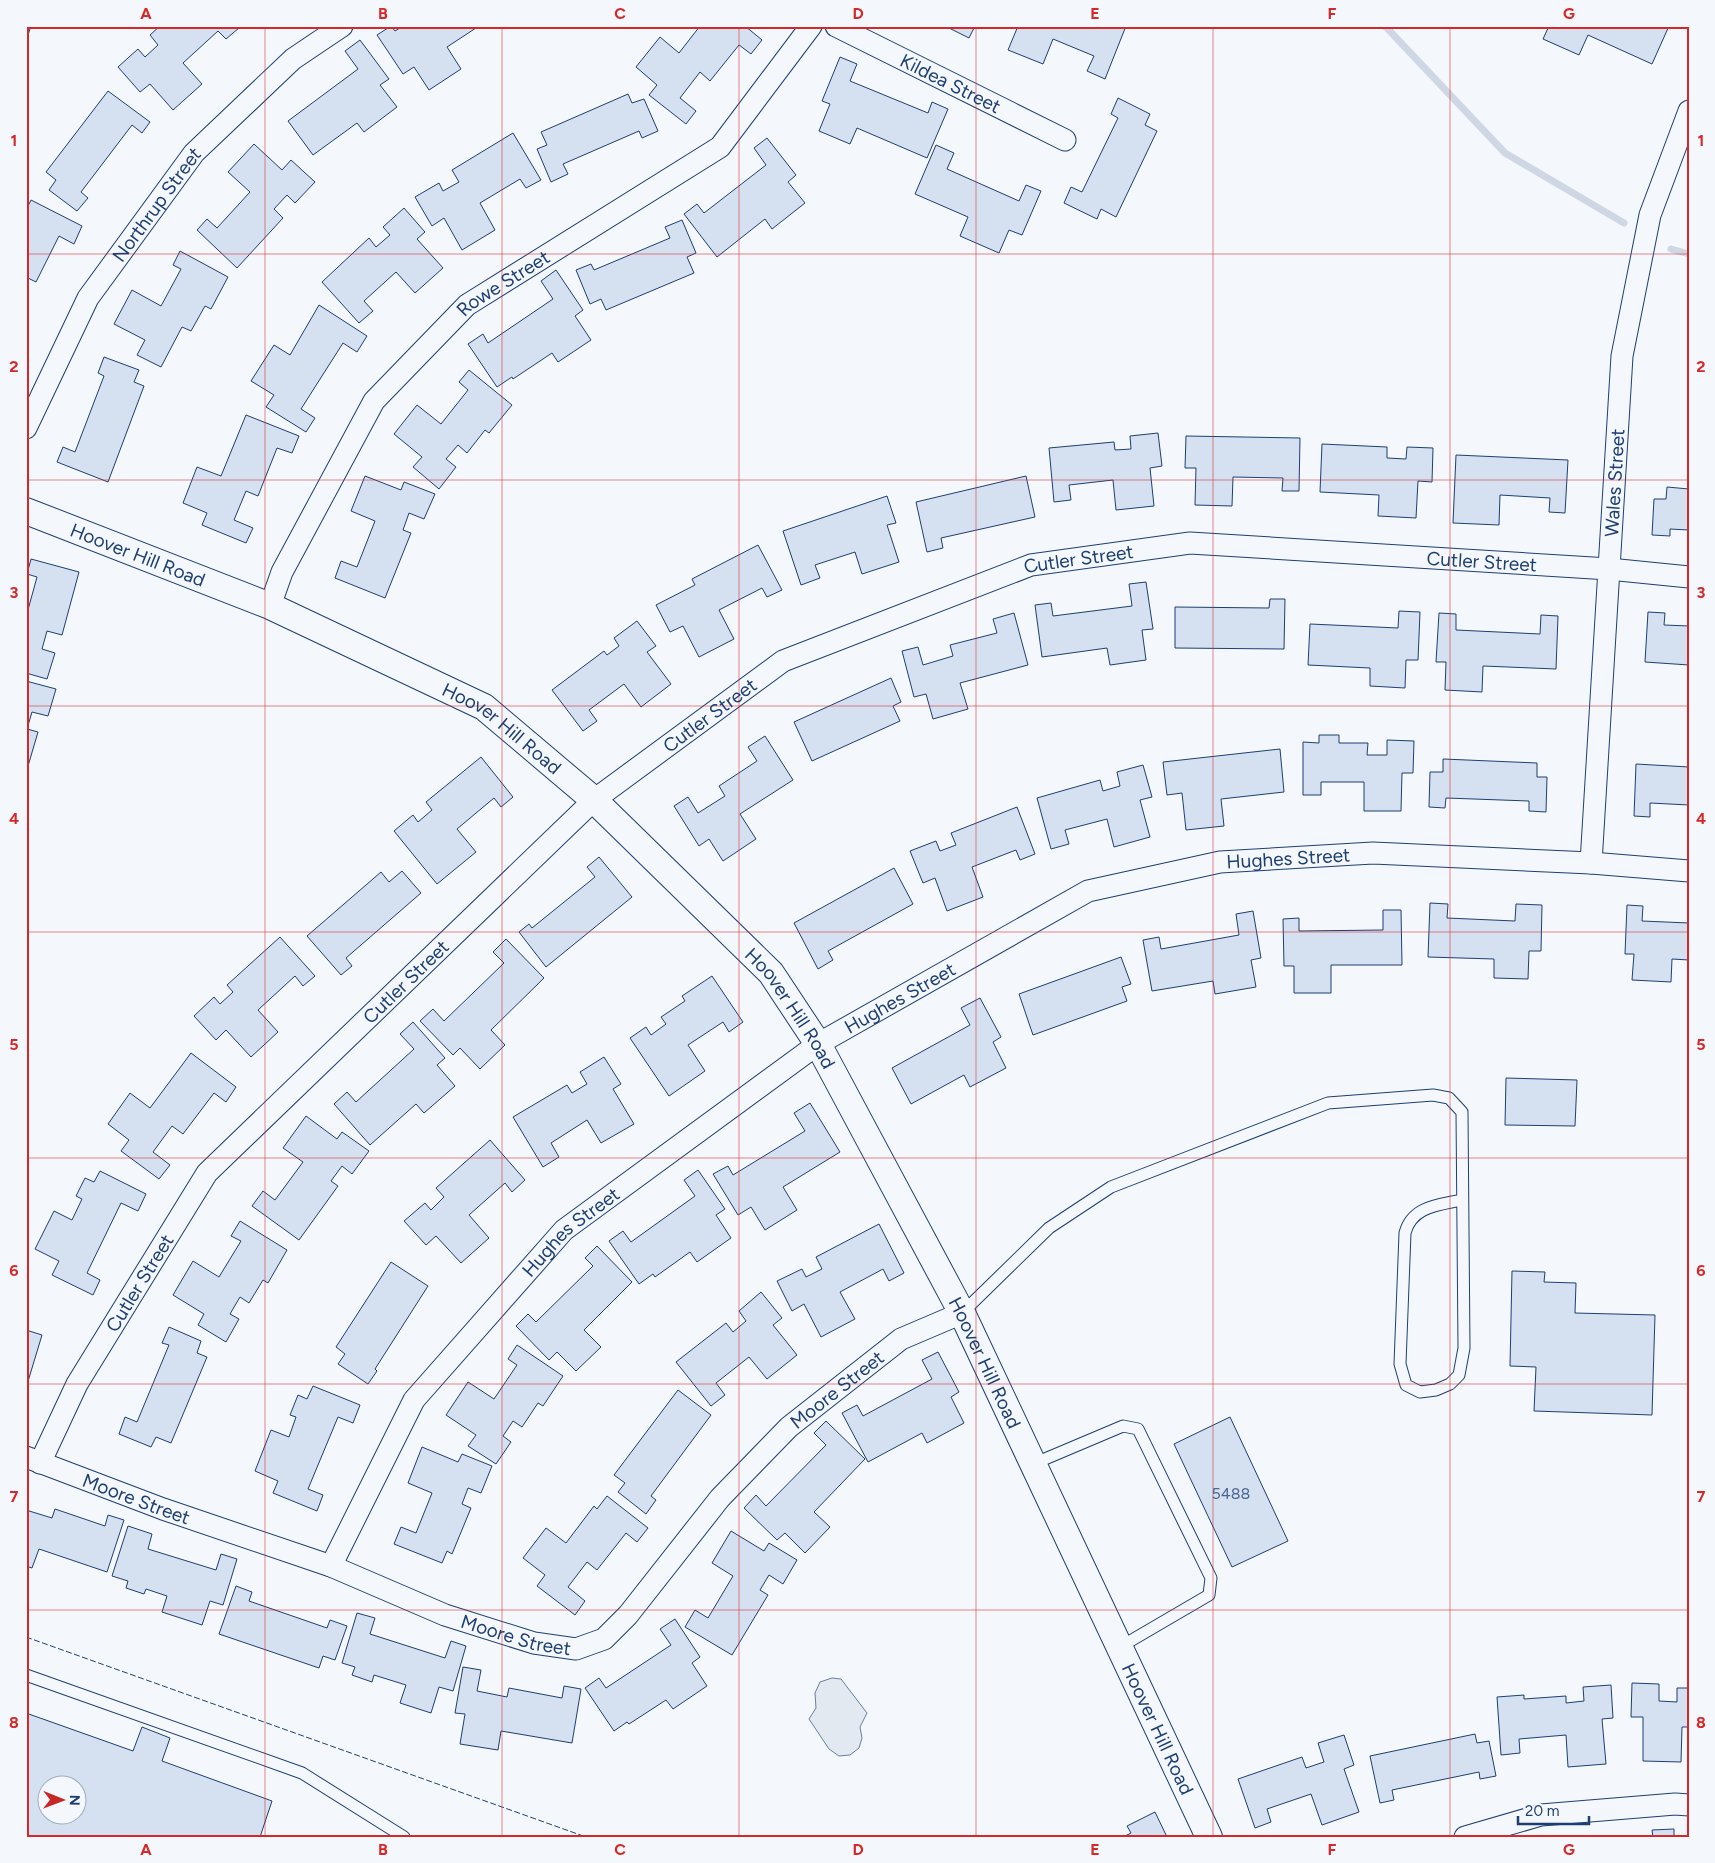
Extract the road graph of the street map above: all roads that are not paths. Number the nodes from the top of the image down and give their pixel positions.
1 (342, 26) edge
2 (811, 26) edge
3 (836, 26) edge
4 (1689, 111) edge
5 (1064, 140) dead end
6 (26, 428) edge
7 (26, 510) edge
8 (1609, 569) junction
9 (1689, 577) edge
10 (270, 606) junction
11 (594, 800) junction
12 (1591, 863) junction
13 (1689, 871) edge
14 (818, 1044) junction
15 (1462, 1200) junction
16 (962, 1313) junction
17 (33, 1460) edge
18 (1033, 1464) junction
19 (332, 1566) junction
20 (1120, 1647) junction
21 (26, 1675) edge
22 (1689, 1806) edge
23 (404, 1837) edge
24 (1209, 1837) edge
25 (1465, 1837) edge

1 - 6 street, Northrup Street
2 - 10 street, Rowe Street
3 - 5 street, Kildea Street
4 - 8 street, Wales Street
7 - 10 street, Hoover Hill Road
8 - 9 street, Cutler Street
8 - 11 street, Cutler Street
8 - 12 street, Wales Street
10 - 11 street, Hoover Hill Road
11 - 14 street, Hoover Hill Road
11 - 17 street, Cutler Street
12 - 13 street, Hughes Street
12 - 14 street, Hughes Street
14 - 16 street, Hoover Hill Road
14 - 19 street, Hughes Street
15 - 15 lane
15 - 16 lane
16 - 18 street, Hoover Hill Road
16 - 19 street, Moore Street
17 - 19 street, Moore Street
18 - 20 street, Hoover Hill Road
18 - 20 lane
20 - 24 street, Hoover Hill Road
21 - 23 lane
22 - 25 street

